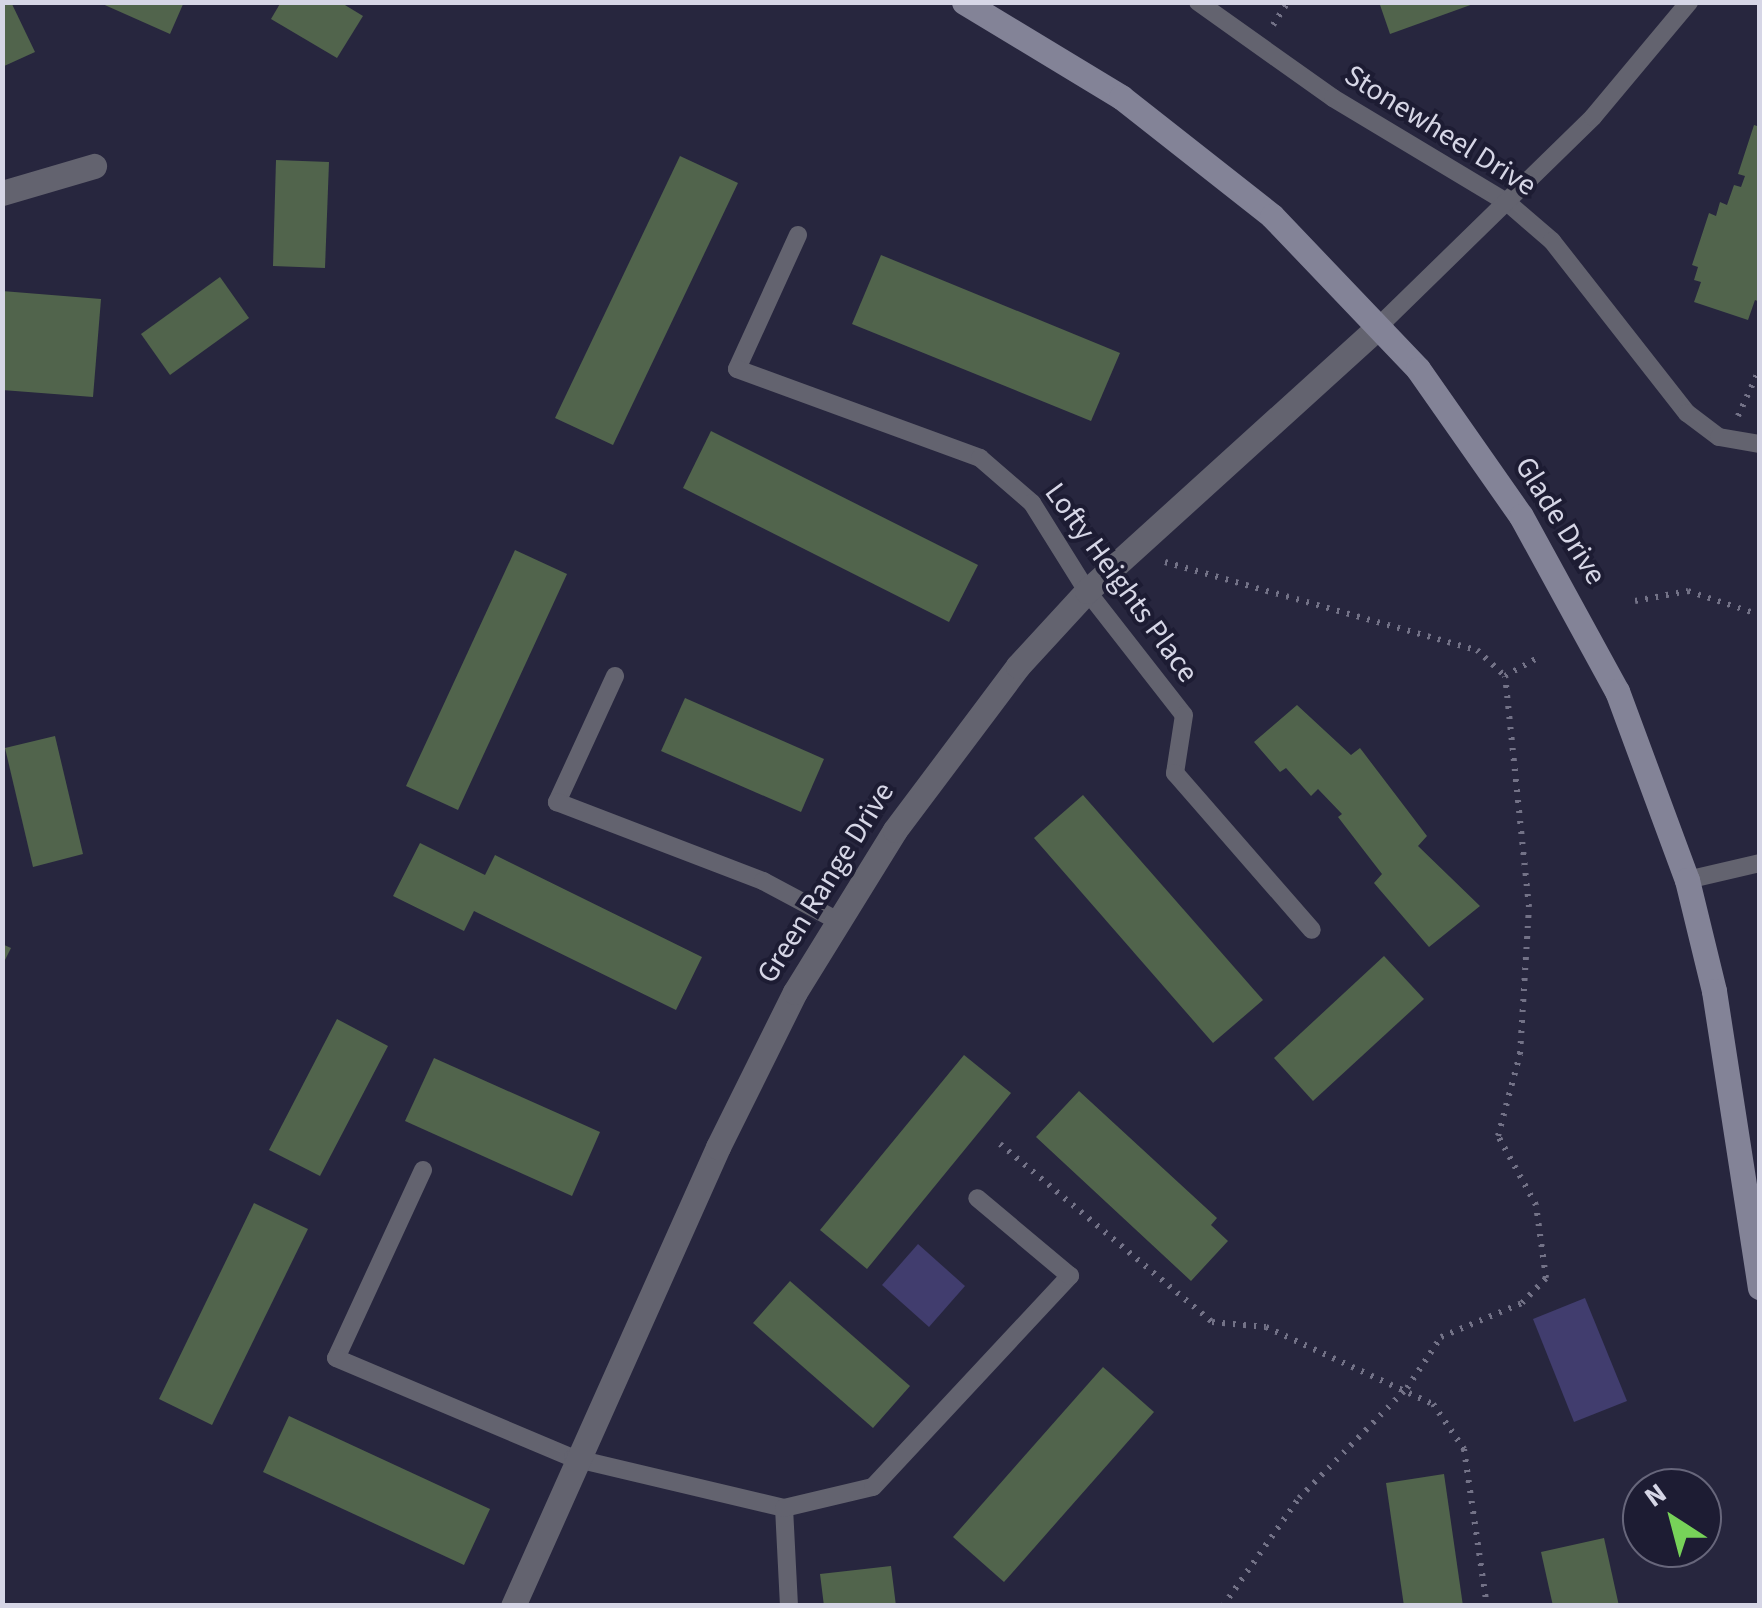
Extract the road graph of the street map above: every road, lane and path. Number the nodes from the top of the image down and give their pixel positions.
1 (964, 2) edge
2 (1198, 2) edge
3 (1689, 2) edge
4 (94, 166) dead end
5 (2, 193) edge
6 (1508, 203) junction
7 (798, 235) dead end
8 (1380, 325) junction
9 (1760, 368) edge
10 (1728, 440) junction
11 (1760, 444) edge
12 (1138, 543) junction
13 (1087, 591) junction
14 (1634, 601) dead end
15 (1760, 615) edge
16 (1540, 656) dead end
17 (615, 676) dead end
18 (1505, 676) junction
19 (1760, 863) edge
20 (1686, 880) junction
21 (838, 921) junction
22 (1312, 930) dead end
23 (1000, 1144) dead end
24 (423, 1170) dead end
25 (978, 1198) dead end
26 (1760, 1287) edge
27 (1407, 1388) junction
28 (573, 1458) junction
29 (784, 1508) junction
30 (513, 1606) edge
31 (789, 1606) edge
32 (1222, 1606) edge
33 (1487, 1606) edge

1 - 8 street, Glade Drive
2 - 6 lane, Stonewheel Drive
3 - 6 lane
4 - 5 street
6 - 8 lane
6 - 10 lane, Stonewheel Drive
7 - 13 lane, Lofty Heights Place
8 - 12 street, Green Range Drive
8 - 20 street, Glade Drive
9 - 10 path
10 - 11 lane, Stonewheel Drive
12 - 13 street, Green Range Drive
12 - 18 path
13 - 21 street, Green Range Drive
13 - 22 lane, Lofty Heights Place
14 - 15 path
16 - 18 path
17 - 21 lane
18 - 27 path
19 - 20 lane
20 - 26 street, Glade Drive
21 - 28 street, Green Range Drive
23 - 27 path
24 - 28 lane
25 - 29 lane
27 - 32 path
27 - 33 path
28 - 29 lane
28 - 30 street, Green Range Drive
29 - 31 lane

